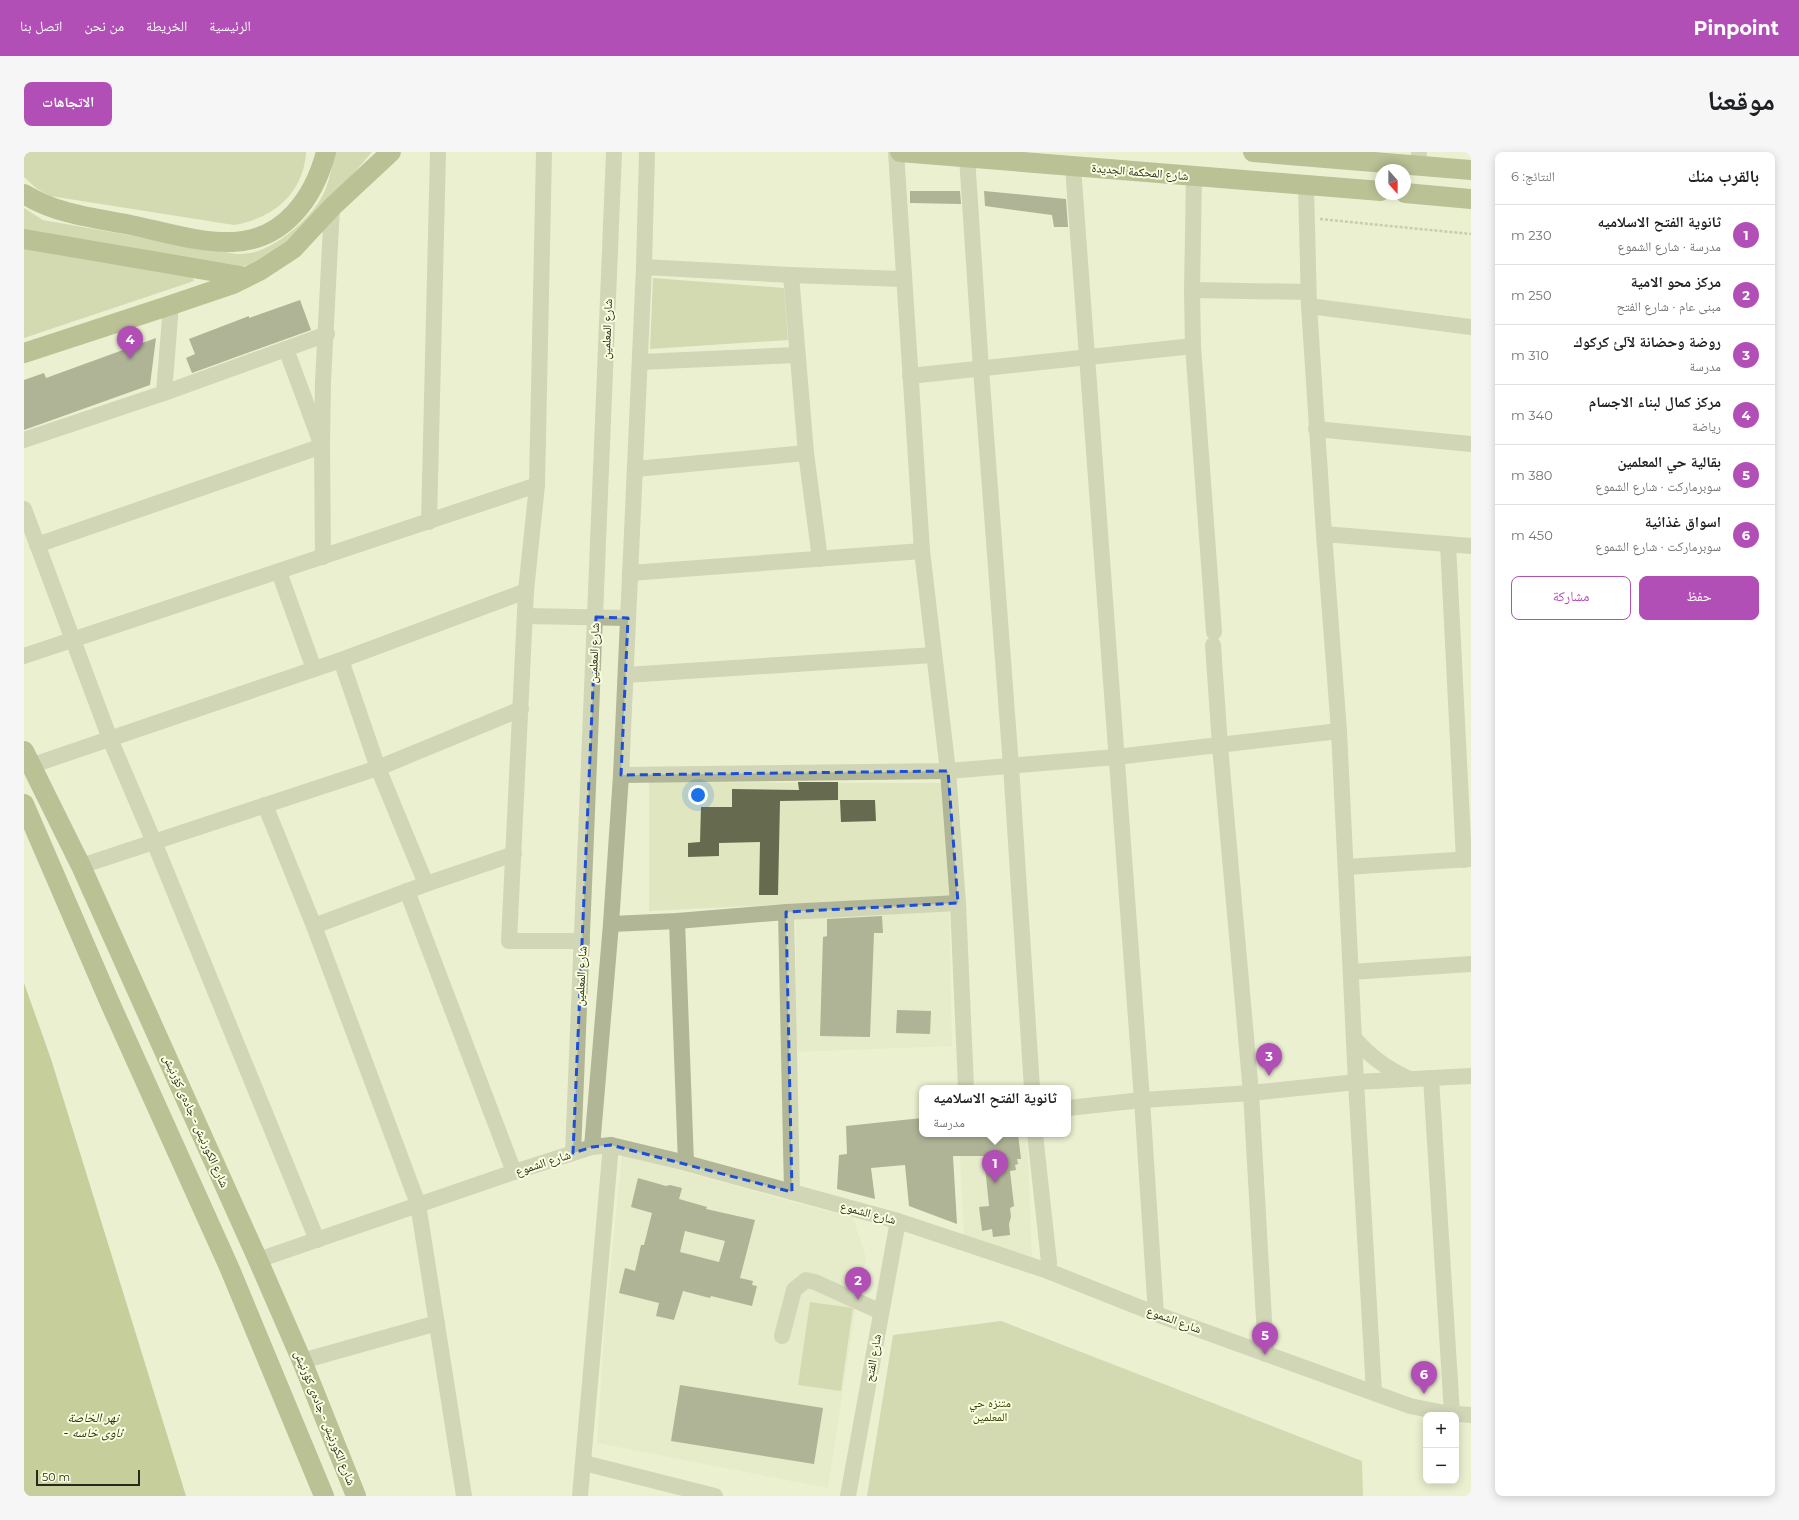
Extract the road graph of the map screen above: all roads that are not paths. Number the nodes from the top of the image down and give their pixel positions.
1 (326, 152) edge
2 (391, 152) edge
3 (438, 152) edge
4 (544, 152) edge
5 (614, 152) edge
6 (647, 152) edge
7 (896, 152) edge
8 (900, 152) edge
9 (1253, 152) edge
10 (968, 157) junction
11 (1418, 158) edge
12 (1073, 167) junction
13 (1471, 170) edge
14 (1194, 177) junction
15 (1306, 185) junction
16 (1375, 191) edge
17 (24, 194) edge
18 (1411, 194) edge
19 (1471, 199) edge
20 (332, 207) junction
21 (24, 239) edge
22 (644, 267) junction
23 (791, 275) junction
24 (246, 277) junction
25 (903, 279) junction
26 (1192, 290) junction
27 (1308, 299) junction
28 (171, 305) junction
29 (1471, 327) edge
30 (327, 334) junction
31 (1193, 346) junction
32 (286, 349) junction
33 (24, 353) edge
34 (797, 355) junction
35 (1088, 357) junction
36 (640, 362) junction
37 (981, 368) junction
38 (910, 376) junction
39 (164, 393) junction
40 (1316, 430) junction
41 (24, 440) edge
42 (1471, 444) edge
43 (322, 446) junction
44 (806, 453) junction
45 (635, 469) junction
46 (537, 485) junction
47 (24, 510) edge
48 (429, 522) junction
49 (1324, 534) junction
50 (37, 544) junction
51 (1448, 544) junction
52 (1471, 546) edge
53 (922, 551) junction
54 (323, 557) junction
55 (820, 559) junction
56 (279, 572) junction
57 (630, 573) junction
58 (526, 591) junction
59 (525, 616) junction
60 (596, 617) junction
61 (628, 618) junction
62 (73, 639) junction
63 (933, 655) junction
64 (24, 656) edge
65 (341, 660) junction
66 (314, 669) junction
67 (626, 675) junction
68 (521, 709) junction
69 (1339, 731) junction
70 (110, 739) junction
71 (1220, 746) junction
72 (1116, 757) junction
73 (27, 758) edge
74 (1011, 766) junction
75 (378, 768) junction
76 (948, 771) junction
77 (621, 775) junction
78 (24, 804) edge
79 (265, 805) junction
80 (154, 842) junction
81 (514, 854) junction
82 (1468, 859) edge
83 (80, 866) junction
84 (1346, 867) junction
85 (426, 884) junction
86 (407, 891) junction
87 (958, 903) junction
88 (786, 912) junction
89 (677, 921) junction
90 (610, 924) junction
91 (314, 926) junction
92 (582, 941) junction
93 (1471, 964) edge
94 (1351, 972) junction
95 (138, 991) junction
96 (110, 1003) junction
97 (153, 1024) junction
98 (125, 1037) junction
99 (1355, 1039) junction
100 (1471, 1076) edge
101 (1431, 1078) junction
102 (1408, 1079) junction
103 (1356, 1082) junction
104 (966, 1085) edge
105 (1032, 1085) edge
106 (1251, 1093) junction
107 (1142, 1100) junction
108 (1071, 1108) edge
109 (1035, 1137) edge
110 (611, 1145) junction
111 (592, 1147) junction
112 (573, 1153) junction
113 (686, 1164) junction
114 (514, 1172) junction
115 (792, 1192) junction
116 (418, 1204) junction
117 (898, 1221) junction
118 (317, 1240) junction
119 (258, 1260) junction
120 (1048, 1271) junction
121 (881, 1312) junction
122 (1156, 1314) junction
123 (436, 1323) junction
124 (782, 1336) dead end
125 (1266, 1354) junction
126 (302, 1361) junction
127 (1374, 1392) junction
128 (1442, 1412) edge
129 (1452, 1412) edge
130 (1459, 1414) edge
131 (1471, 1415) edge
132 (584, 1464) junction
133 (324, 1496) edge
134 (356, 1496) edge
135 (464, 1496) edge
136 (580, 1496) edge
137 (715, 1496) edge
138 (848, 1496) edge

1 - 17 main road
2 - 20 main road
3 - 48 street
4 - 46 street
5 - 60 street, شارع المعلمين
6 - 22 street, شارع المعلمين
7 - 25 street
8 - 10 main road, شارع المحكمة الجديدة
9 - 11 main road
10 - 12 main road, شارع المحكمة الجديدة
10 - 37 street
11 - 13 main road
12 - 14 main road, شارع المحكمة الجديدة
12 - 35 street
14 - 15 main road, شارع المحكمة الجديدة
14 - 26 street
15 - 16 main road, شارع المحكمة الجديدة
15 - 27 street
18 - 19 main road
20 - 24 main road
20 - 30 street
21 - 24 main road
22 - 23 street
22 - 36 street, شارع المعلمين
23 - 25 street
23 - 34 street
24 - 28 main road
25 - 38 street
26 - 27 street
26 - 31 street
27 - 29 street
27 - 40 street
28 - 33 main road
28 - 39 street
30 - 32 street
30 - 43 street
31 - 35 street
31 - 71 street
32 - 39 street
32 - 43 street
34 - 36 street
34 - 44 street
35 - 37 street
35 - 72 street
36 - 45 street, شارع المعلمين
37 - 38 street
37 - 74 street
38 - 53 street
39 - 41 street
40 - 42 street
40 - 49 street
43 - 50 street
43 - 54 street
44 - 45 street
44 - 55 street
45 - 57 street, شارع المعلمين
46 - 48 street
46 - 58 street
47 - 50 street
48 - 54 street
49 - 51 street
49 - 69 street
50 - 62 street
51 - 52 street
51 - 82 street
53 - 55 street
53 - 63 street
54 - 56 street
55 - 57 street
56 - 62 street
56 - 66 street
57 - 61 street, شارع المعلمين
58 - 59 street
58 - 65 street
59 - 60 street
59 - 68 street
60 - 61 street
60 - 92 street, شارع المعلمين
61 - 67 street, شارع المعلمين
62 - 64 street
62 - 70 street
63 - 67 street
63 - 76 street
65 - 66 street
65 - 75 street
66 - 70 street
67 - 77 street, شارع المعلمين
68 - 75 street
68 - 81 street
69 - 71 street
69 - 84 street
70 - 73 street
70 - 80 street
71 - 72 street
71 - 106 street
72 - 74 street
72 - 107 street
73 - 83 main road, شارع الكورنيش - جادەی کۆرنیش
74 - 76 street
74 - 105 street
75 - 79 street
75 - 85 street
76 - 77 street
76 - 87 street
77 - 90 street, شارع المعلمين
78 - 96 main road
79 - 80 street
79 - 91 street
80 - 83 street
80 - 118 street
81 - 85 street
81 - 92 street
82 - 84 street
83 - 95 main road, شارع الكورنيش - جادەی کۆرنیش
84 - 94 street
85 - 86 street
86 - 91 street
86 - 114 street
87 - 88 street
87 - 104 street
88 - 89 street
88 - 115 street
89 - 90 street
89 - 113 street
90 - 111 street, شارع المعلمين
91 - 116 street
92 - 112 street, شارع المعلمين
93 - 94 street
94 - 99 street
95 - 96 main road
95 - 97 main road, شارع الكورنيش - جادەی کۆرنیش
96 - 98 main road
97 - 98 main road
97 - 119 main road, شارع الكورنيش - جادەی کۆرنیش
98 - 133 main road
99 - 102 street
99 - 103 street
100 - 101 street
101 - 102 street
101 - 129 street
102 - 103 street
103 - 106 street
103 - 127 street
106 - 107 street
106 - 125 street
107 - 108 street
107 - 122 street
109 - 120 street
110 - 111 street, شارع الشموع
110 - 113 street, شارع الشموع
110 - 132 street
111 - 112 street, شارع الشموع
112 - 114 street, شارع الشموع
113 - 115 street, شارع الشموع
114 - 116 street, شارع الشموع
115 - 117 street, شارع الشموع
116 - 118 street, شارع الشموع
116 - 123 street
117 - 120 street, شارع الشموع
117 - 121 street, شارع الفتح
118 - 119 street, شارع الشموع
119 - 126 main road, شارع الكورنيش - جادەی کۆرنیش
120 - 122 street, شارع الشموع
121 - 124 street
121 - 138 street, شارع الفتح
122 - 125 street, شارع الشموع
123 - 126 street
123 - 135 street
125 - 127 street, شارع الشموع
126 - 134 main road, شارع الكورنيش - جادەی کۆرنیش
127 - 128 street, شارع الشموع
130 - 131 street, شارع الشموع
132 - 136 street
132 - 137 street

